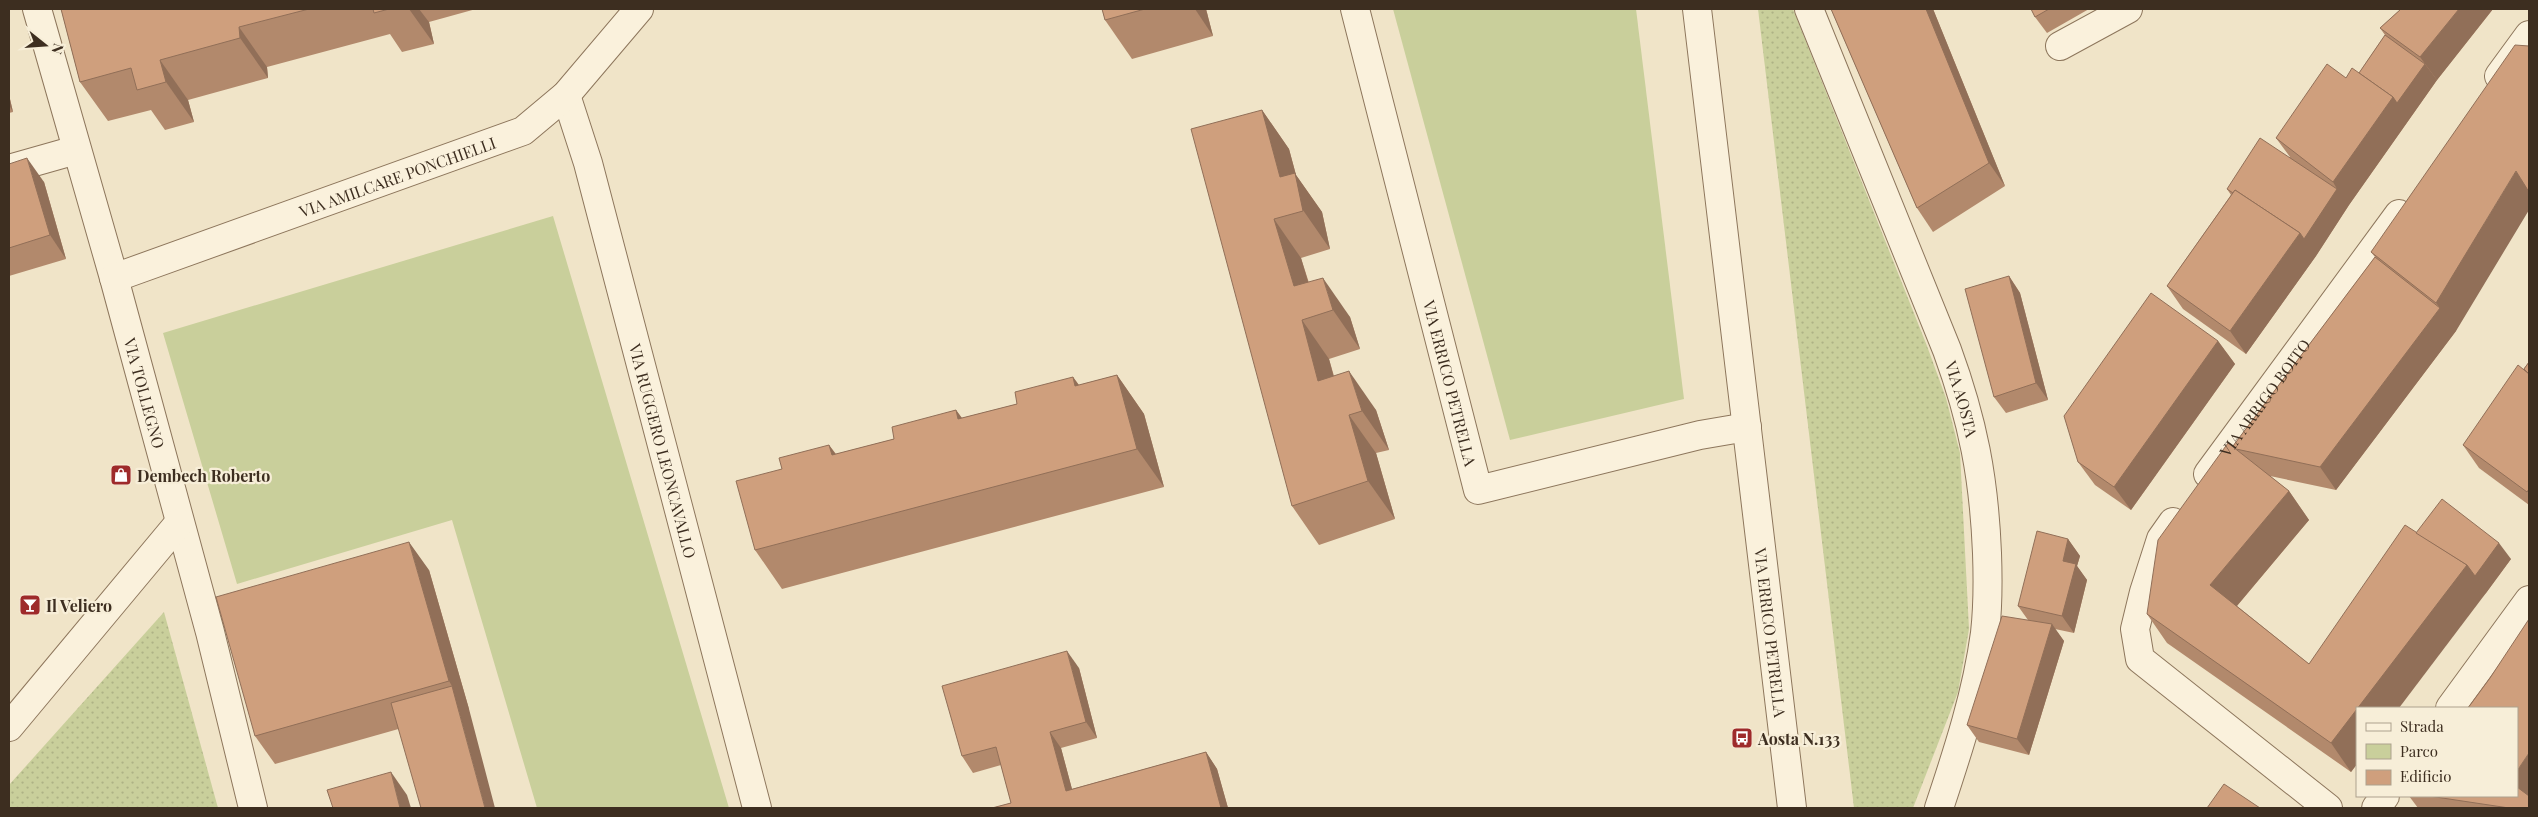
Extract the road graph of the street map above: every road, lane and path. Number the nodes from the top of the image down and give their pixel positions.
1 (37, 9) edge
2 (639, 9) edge
3 (1355, 9) edge
4 (1697, 9) edge
5 (1809, 9) edge
6 (2128, 9) edge
7 (2529, 35) edge
8 (2060, 46) dead end
9 (566, 95) junction
10 (2482, 99) edge
11 (76, 150) junction
12 (9, 168) edge
13 (2412, 195) edge
14 (114, 278) junction
15 (1747, 427) junction
16 (179, 523) junction
17 (2529, 600) edge
18 (2451, 707) edge
19 (9, 727) edge
20 (2384, 797) edge
21 (253, 808) edge
22 (757, 808) edge
23 (1792, 808) edge
24 (1939, 808) edge
25 (2328, 808) edge
26 (2376, 808) edge

1 - 11 street, VIA TOLLEGNO
2 - 9 street, VIA AMILCARE PONCHIELLI
3 - 15 street, VIA ERRICO PETRELLA
4 - 15 street, VIA ERRICO PETRELLA
5 - 24 street, VIA AOSTA
6 - 8 street
7 - 10 street
9 - 14 street, VIA AMILCARE PONCHIELLI
9 - 22 street, VIA RUGGERO LEONCAVALLO
11 - 12 street
11 - 14 street, VIA TOLLEGNO
13 - 25 street, VIA ARRIGO BOITO
14 - 16 street, VIA TOLLEGNO
15 - 23 street, VIA ERRICO PETRELLA
16 - 19 street
16 - 21 street, VIA TOLLEGNO
17 - 18 street
20 - 26 street

